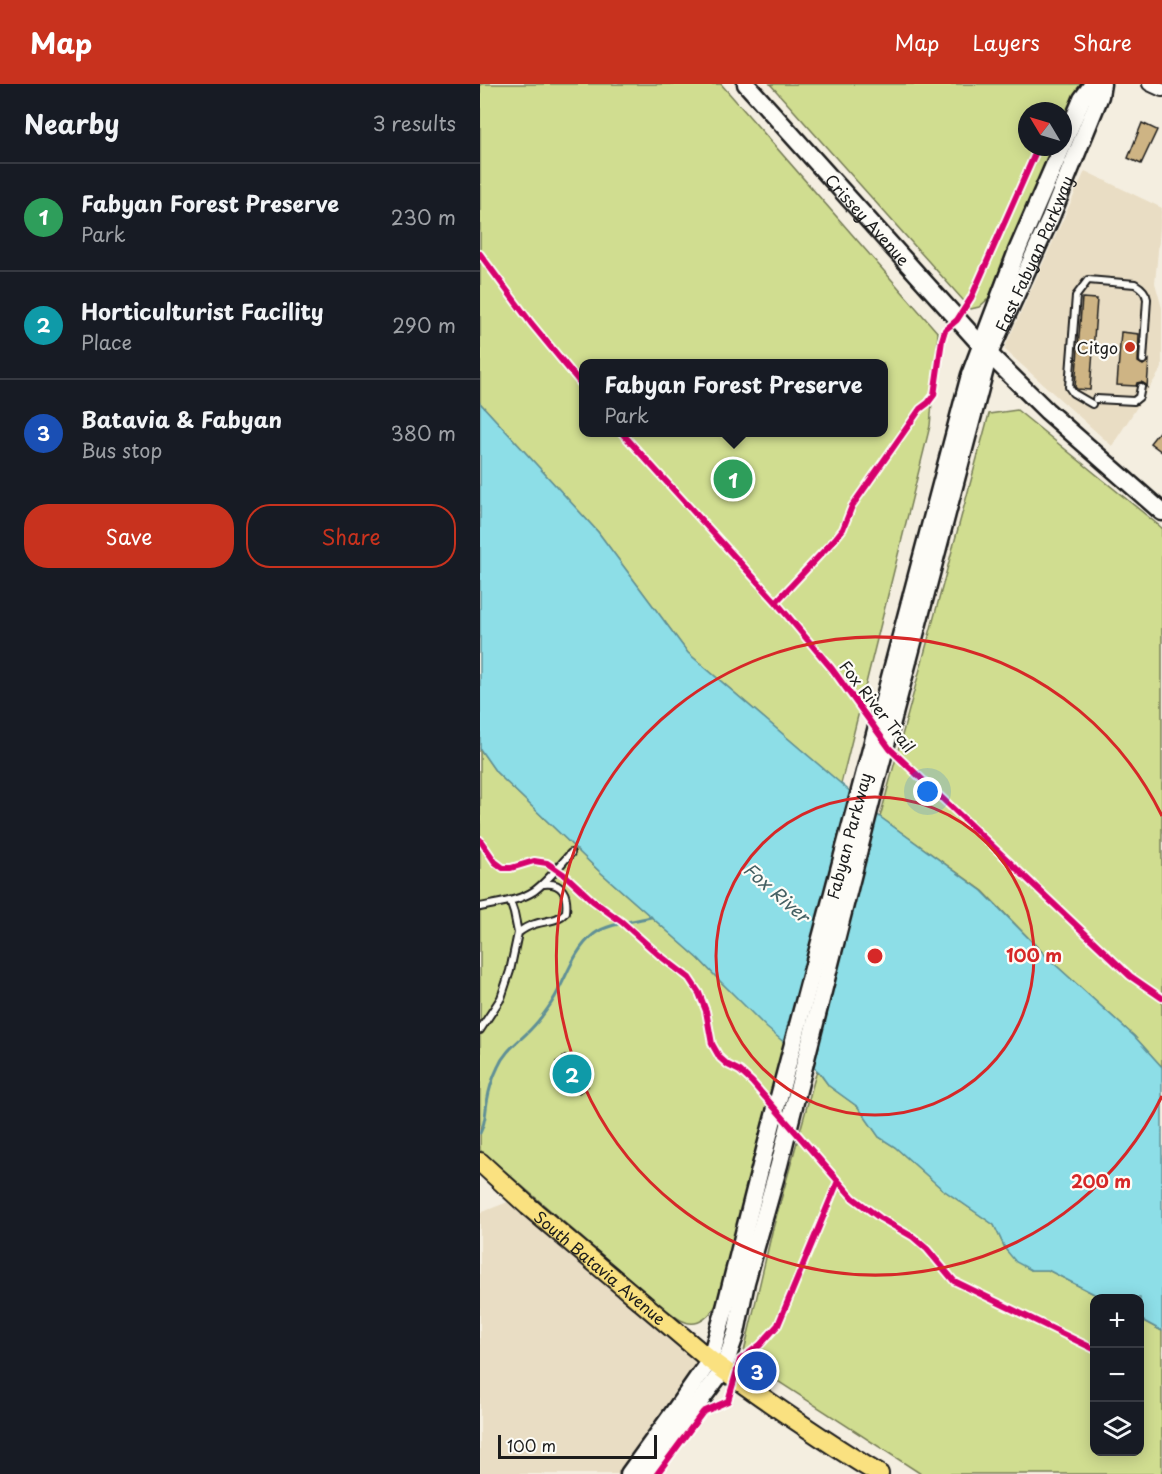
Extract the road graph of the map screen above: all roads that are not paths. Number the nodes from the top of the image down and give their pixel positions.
1 (746, 84) edge
2 (1093, 84) edge
3 (1102, 84) edge
4 (1149, 84) edge
5 (1162, 90) edge
6 (1072, 122) edge
7 (1058, 156) edge
8 (985, 350) junction
9 (1143, 360) dead end
10 (1141, 387) dead end
11 (1162, 512) edge
12 (571, 853) dead end
13 (543, 884) junction
14 (510, 901) junction
15 (480, 907) edge
16 (518, 933) junction
17 (480, 1030) edge
18 (480, 1162) edge
19 (717, 1365) junction
20 (629, 1474) edge
21 (646, 1474) edge
22 (879, 1474) edge

1 - 8 main road, Crissey Avenue
2 - 6 main road, East Fabyan Parkway
3 - 8 main road, East Fabyan Parkway
4 - 5 street
7 - 8 main road, East Fabyan Parkway
8 - 11 main road, Crissey Avenue
8 - 19 main road, Fabyan Parkway
9 - 10 lane
12 - 13 lane
13 - 14 lane
13 - 16 lane
14 - 15 lane
14 - 16 lane
16 - 17 lane
18 - 19 main road, South Batavia Avenue
19 - 20 main road
19 - 21 main road
19 - 22 main road, South Batavia Avenue

